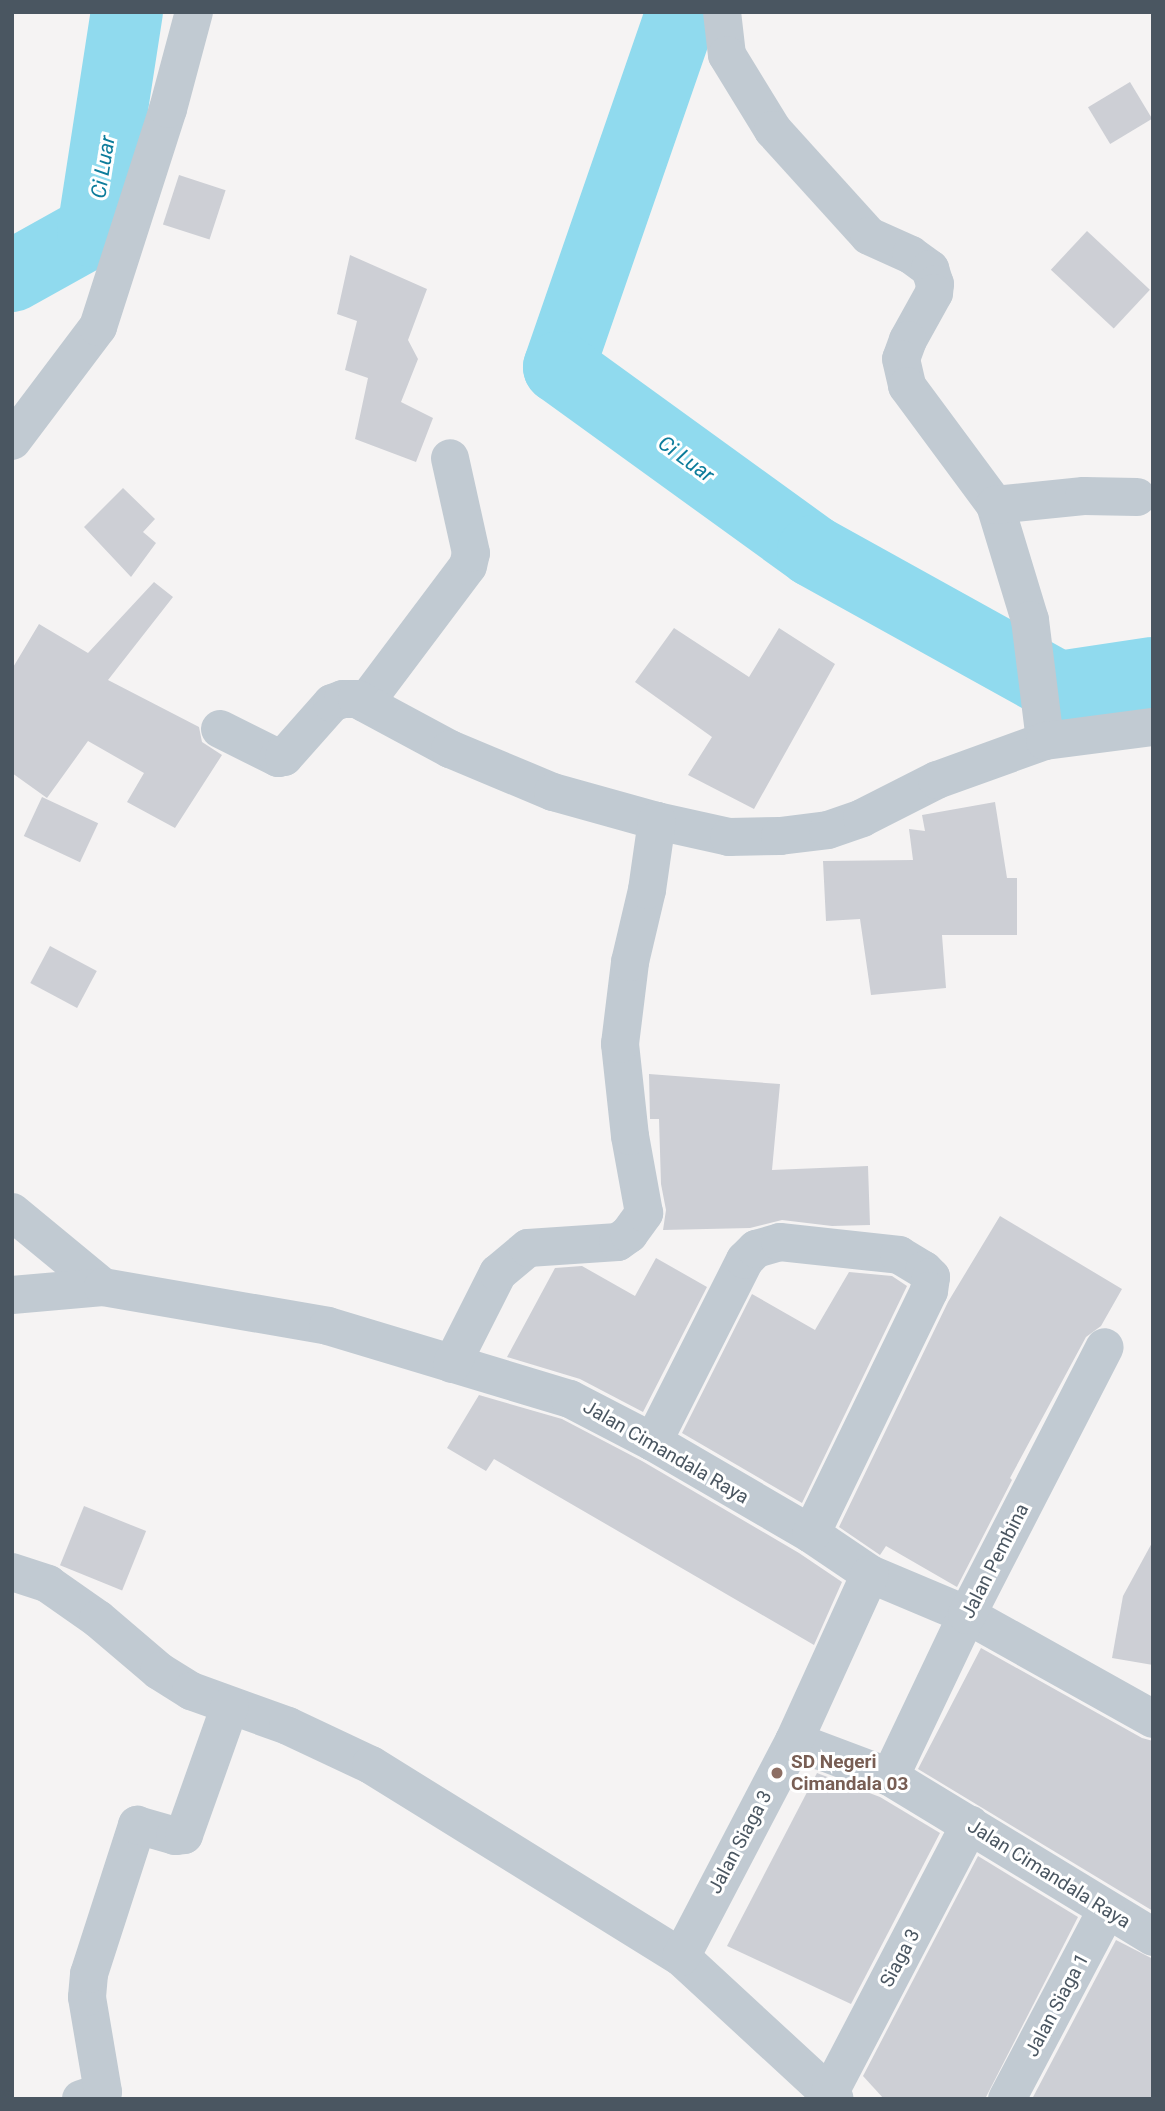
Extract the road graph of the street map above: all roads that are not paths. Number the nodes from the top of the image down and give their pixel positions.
1 (194, 12) edge
2 (722, 12) edge
3 (12, 442) edge
4 (450, 458) dead end
5 (1137, 498) dead end
6 (995, 505) junction
7 (365, 703) junction
8 (1153, 727) edge
9 (220, 729) dead end
10 (1043, 731) junction
11 (657, 821) junction
12 (12, 1212) edge
13 (103, 1287) junction
14 (12, 1295) edge
15 (1105, 1348) dead end
16 (452, 1364) junction
17 (653, 1442) junction
18 (811, 1534) junction
19 (12, 1572) edge
20 (870, 1574) junction
21 (967, 1615) junction
22 (230, 1706) junction
23 (1153, 1719) edge
24 (794, 1741) junction
25 (890, 1777) junction
26 (970, 1824) junction
27 (1106, 1911) junction
28 (1153, 1937) edge
29 (681, 1957) junction
30 (832, 2095) edge
31 (81, 2099) edge
32 (1007, 2099) edge

1 - 3 street
2 - 6 street
4 - 7 street
5 - 6 street
6 - 10 street
7 - 9 street
7 - 11 street
8 - 10 street
10 - 11 street
11 - 16 street
12 - 13 street
13 - 14 street, Jalan Cimandala Raya
13 - 16 street, Jalan Cimandala Raya
15 - 21 street, Jalan Pembina
16 - 17 street, Jalan Cimandala Raya
17 - 18 street, Jalan Cimandala Raya
17 - 18 street
18 - 20 street, Jalan Cimandala Raya
19 - 22 street
20 - 21 street, Jalan Cimandala Raya
20 - 24 street, Jalan Siaga 3
21 - 23 street, Jalan Cimandala Raya
21 - 25 street, Jalan Pembina
22 - 29 street
22 - 31 street
24 - 25 street, Jalan Cimandala Raya
24 - 29 street, Jalan Siaga 3
25 - 26 street, Jalan Cimandala Raya
26 - 27 street, Jalan Cimandala Raya
26 - 30 street, Siaga 3
27 - 28 street, Jalan Cimandala Raya
27 - 32 street, Jalan Siaga 1
29 - 30 street

